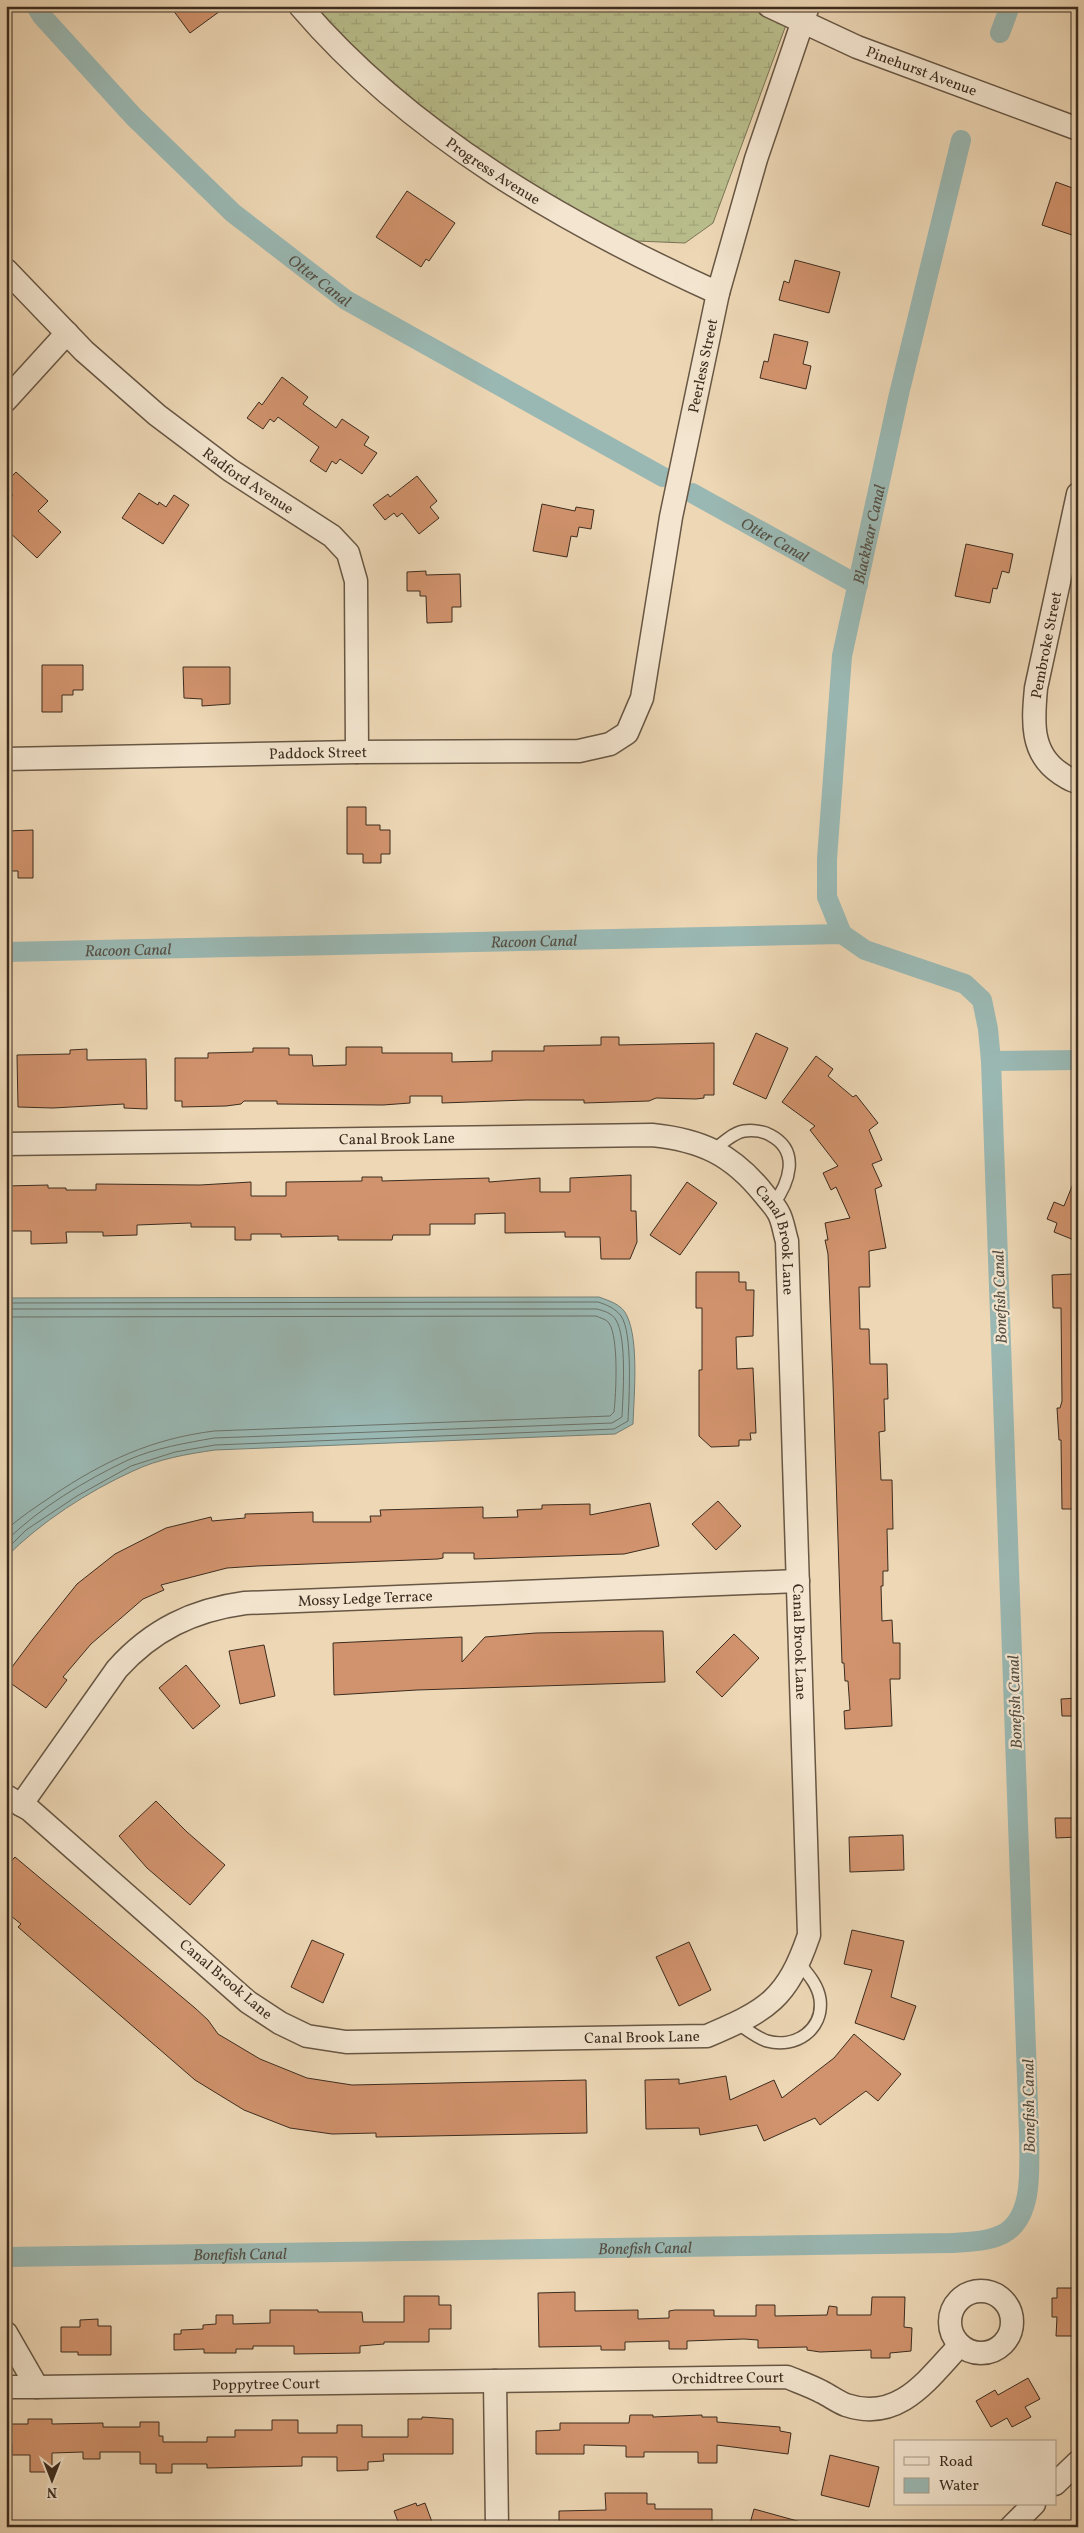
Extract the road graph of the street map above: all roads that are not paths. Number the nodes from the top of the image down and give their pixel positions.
1 (300, 6) edge
2 (769, 6) edge
3 (805, 14) edge
4 (1078, 129) edge
5 (6, 270) edge
6 (718, 293) junction
7 (67, 334) junction
8 (6, 400) edge
9 (1078, 494) edge
10 (627, 732) joint
11 (357, 752) junction
12 (6, 759) edge
13 (1078, 782) edge
14 (6, 1144) edge
15 (714, 1150) junction
16 (773, 1206) junction
17 (798, 1581) junction
18 (14, 1801) edge
19 (799, 1963) junction
20 (737, 2024) junction
21 (6, 2333) edge
22 (960, 2345) dead end
23 (495, 2381) junction
24 (6, 2387) edge
25 (37, 2387) junction
26 (1078, 2462) edge
27 (1056, 2483) edge
28 (1032, 2506) edge
29 (497, 2527) edge
30 (1011, 2527) edge

1 - 6 street, Progress Avenue
2 - 3 street, Pinehurst Avenue
3 - 4 street, Pinehurst Avenue
3 - 6 street, Peerless Street
5 - 7 street, Radford Avenue
6 - 10 street, Peerless Street
7 - 8 street
7 - 11 street, Radford Avenue
9 - 13 street, Pembroke Street
10 - 11 street, Paddock Street
11 - 12 street, Paddock Street
14 - 15 street, Canal Brook Lane
15 - 16 street, Canal Brook Lane
15 - 16 lane
16 - 17 street, Canal Brook Lane
17 - 18 street, Mossy Ledge Terrace
17 - 19 street, Canal Brook Lane
18 - 20 street, Canal Brook Lane
19 - 20 street, Canal Brook Lane
19 - 20 lane
21 - 25 street
22 - 23 street, Orchidtree Court
23 - 25 street, Poppytree Court
23 - 29 street
24 - 25 street, Poppytree Court
26 - 27 street
28 - 30 street

